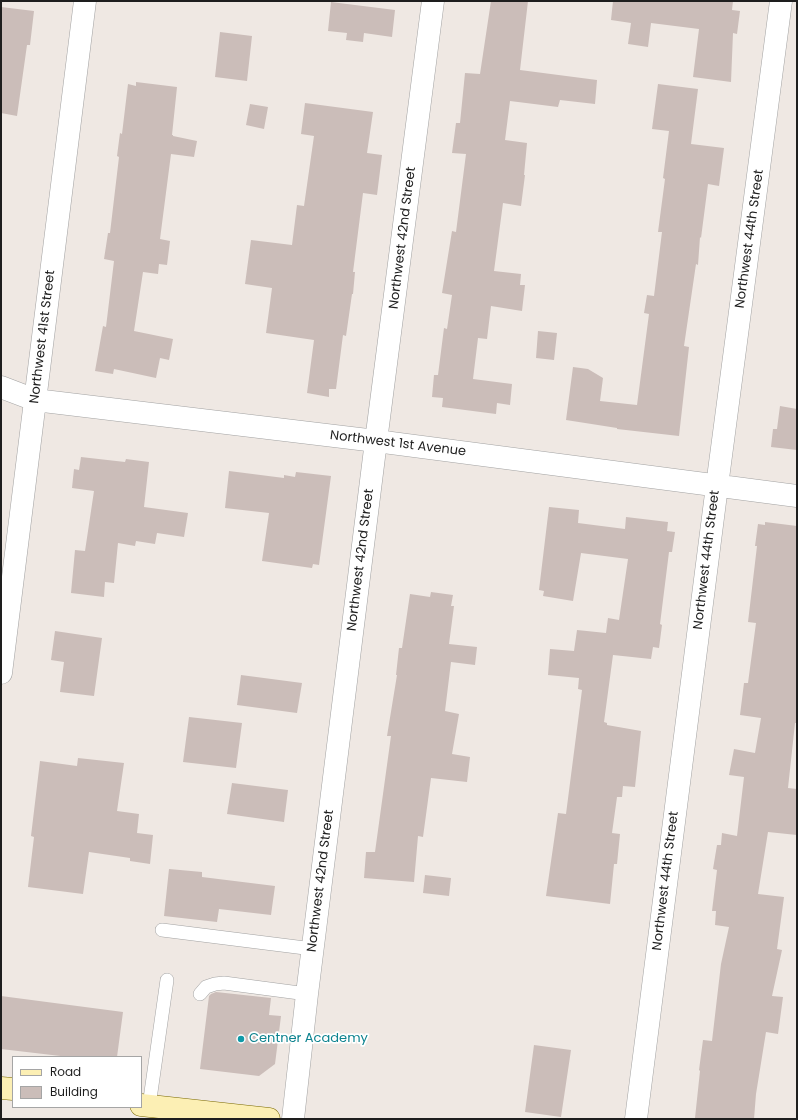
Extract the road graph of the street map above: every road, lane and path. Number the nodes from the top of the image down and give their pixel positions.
1 (85, 1) edge
2 (434, 1) edge
3 (781, 1) edge
4 (1, 387) edge
5 (35, 400) junction
6 (376, 441) junction
7 (717, 486) junction
8 (797, 496) edge
9 (1, 673) edge
10 (162, 930) dead end
11 (313, 949) junction
12 (167, 980) dead end
13 (200, 994) dead end
14 (307, 994) junction
15 (1, 1088) edge
16 (12, 1089) edge
17 (145, 1106) edge
18 (192, 1115) edge
19 (269, 1119) edge
20 (293, 1119) edge
21 (636, 1119) edge

1 - 5 street, Northwest 41st Street
2 - 6 street, Northwest 42nd Street
3 - 7 street, Northwest 44th Street
4 - 5 street, Northwest 1st Avenue
5 - 6 street, Northwest 1st Avenue
5 - 9 street, Northwest 41st Street
6 - 7 street, Northwest 1st Avenue
6 - 11 street, Northwest 42nd Street
7 - 8 street, Northwest 1st Avenue
7 - 21 street, Northwest 44th Street
10 - 11 lane
11 - 14 street, Northwest 42nd Street
12 - 17 lane
13 - 14 lane
14 - 20 street, Northwest 42nd Street
15 - 16 main road
17 - 18 main road
18 - 19 main road

